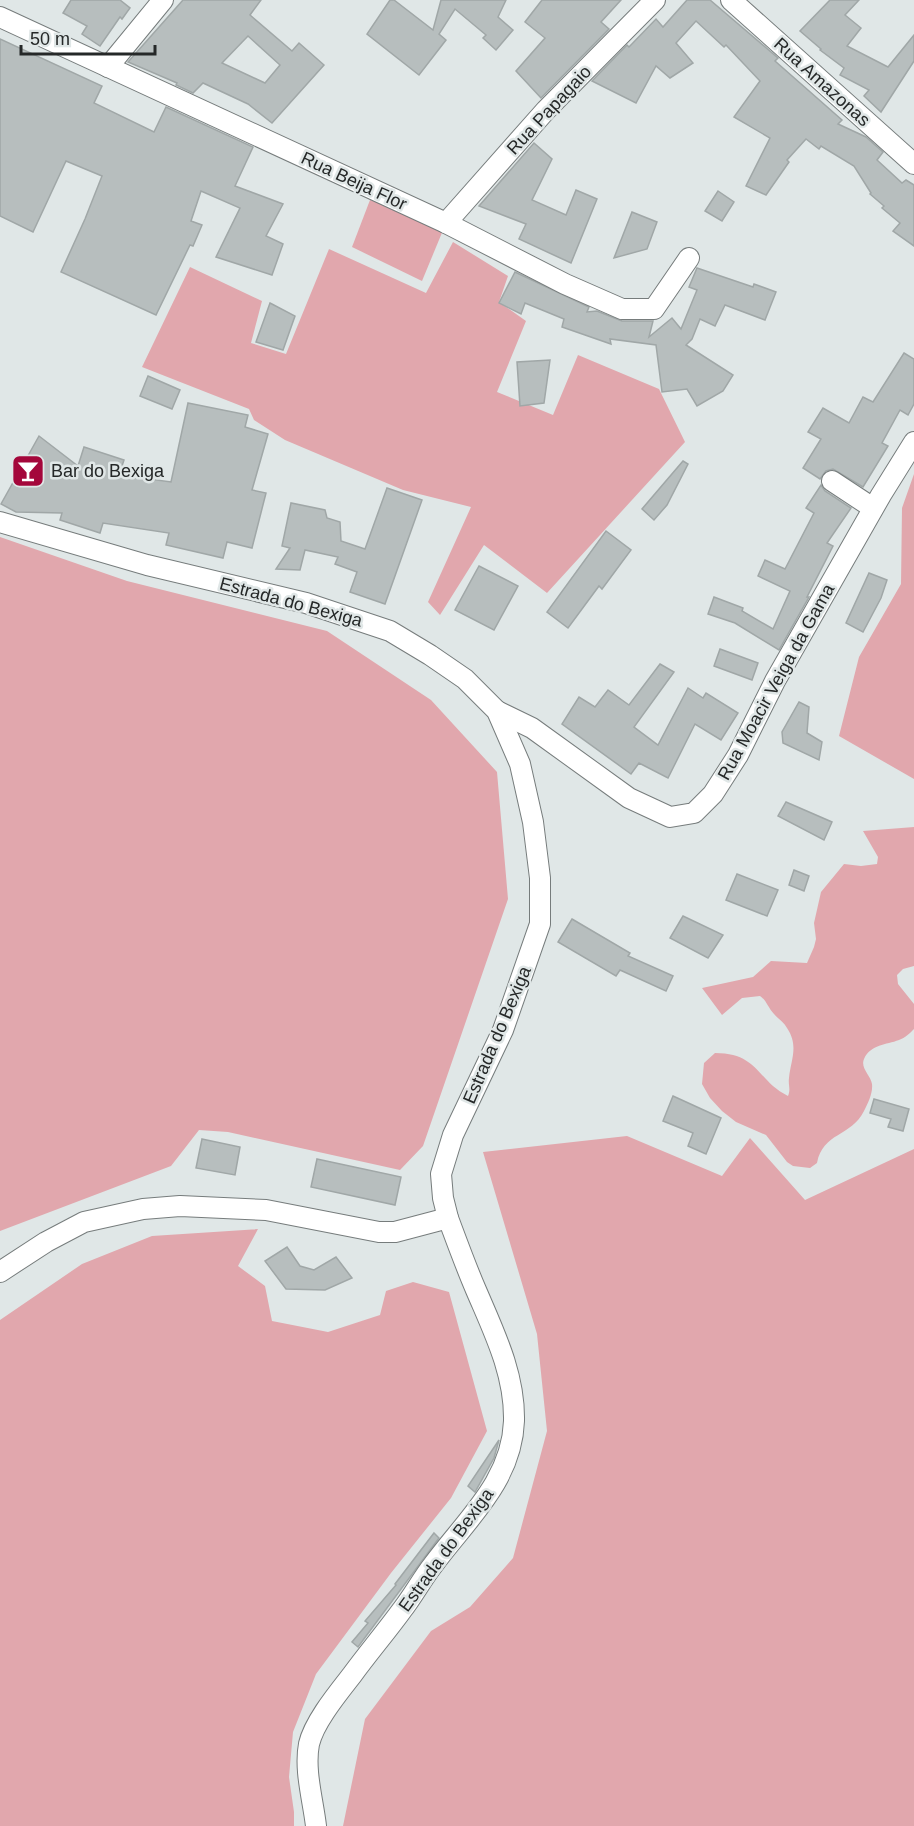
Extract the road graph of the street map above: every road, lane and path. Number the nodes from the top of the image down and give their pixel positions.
1 (163, 0) edge
2 (655, 0) edge
3 (731, 0) edge
4 (0, 17) edge
5 (108, 67) junction
6 (914, 164) edge
7 (446, 223) junction
8 (689, 258) dead end
9 (914, 442) edge
10 (832, 482) dead end
11 (873, 508) junction
12 (0, 522) edge
13 (497, 711) junction
14 (448, 1218) junction
15 (0, 1272) edge
16 (316, 1826) edge

1 - 5 street
2 - 7 street, Rua Papagaio
3 - 6 street, Rua Amazonas
4 - 5 street, Rua Beija Flor
5 - 7 street, Rua Beija Flor
7 - 8 street, Rua Beija Flor
9 - 11 street, Rua Moacir Veiga da Gama
10 - 11 street
11 - 13 street, Rua Moacir Veiga da Gama
12 - 13 street, Estrada do Bexiga
13 - 14 street, Estrada do Bexiga
14 - 15 street
14 - 16 street, Estrada do Bexiga

